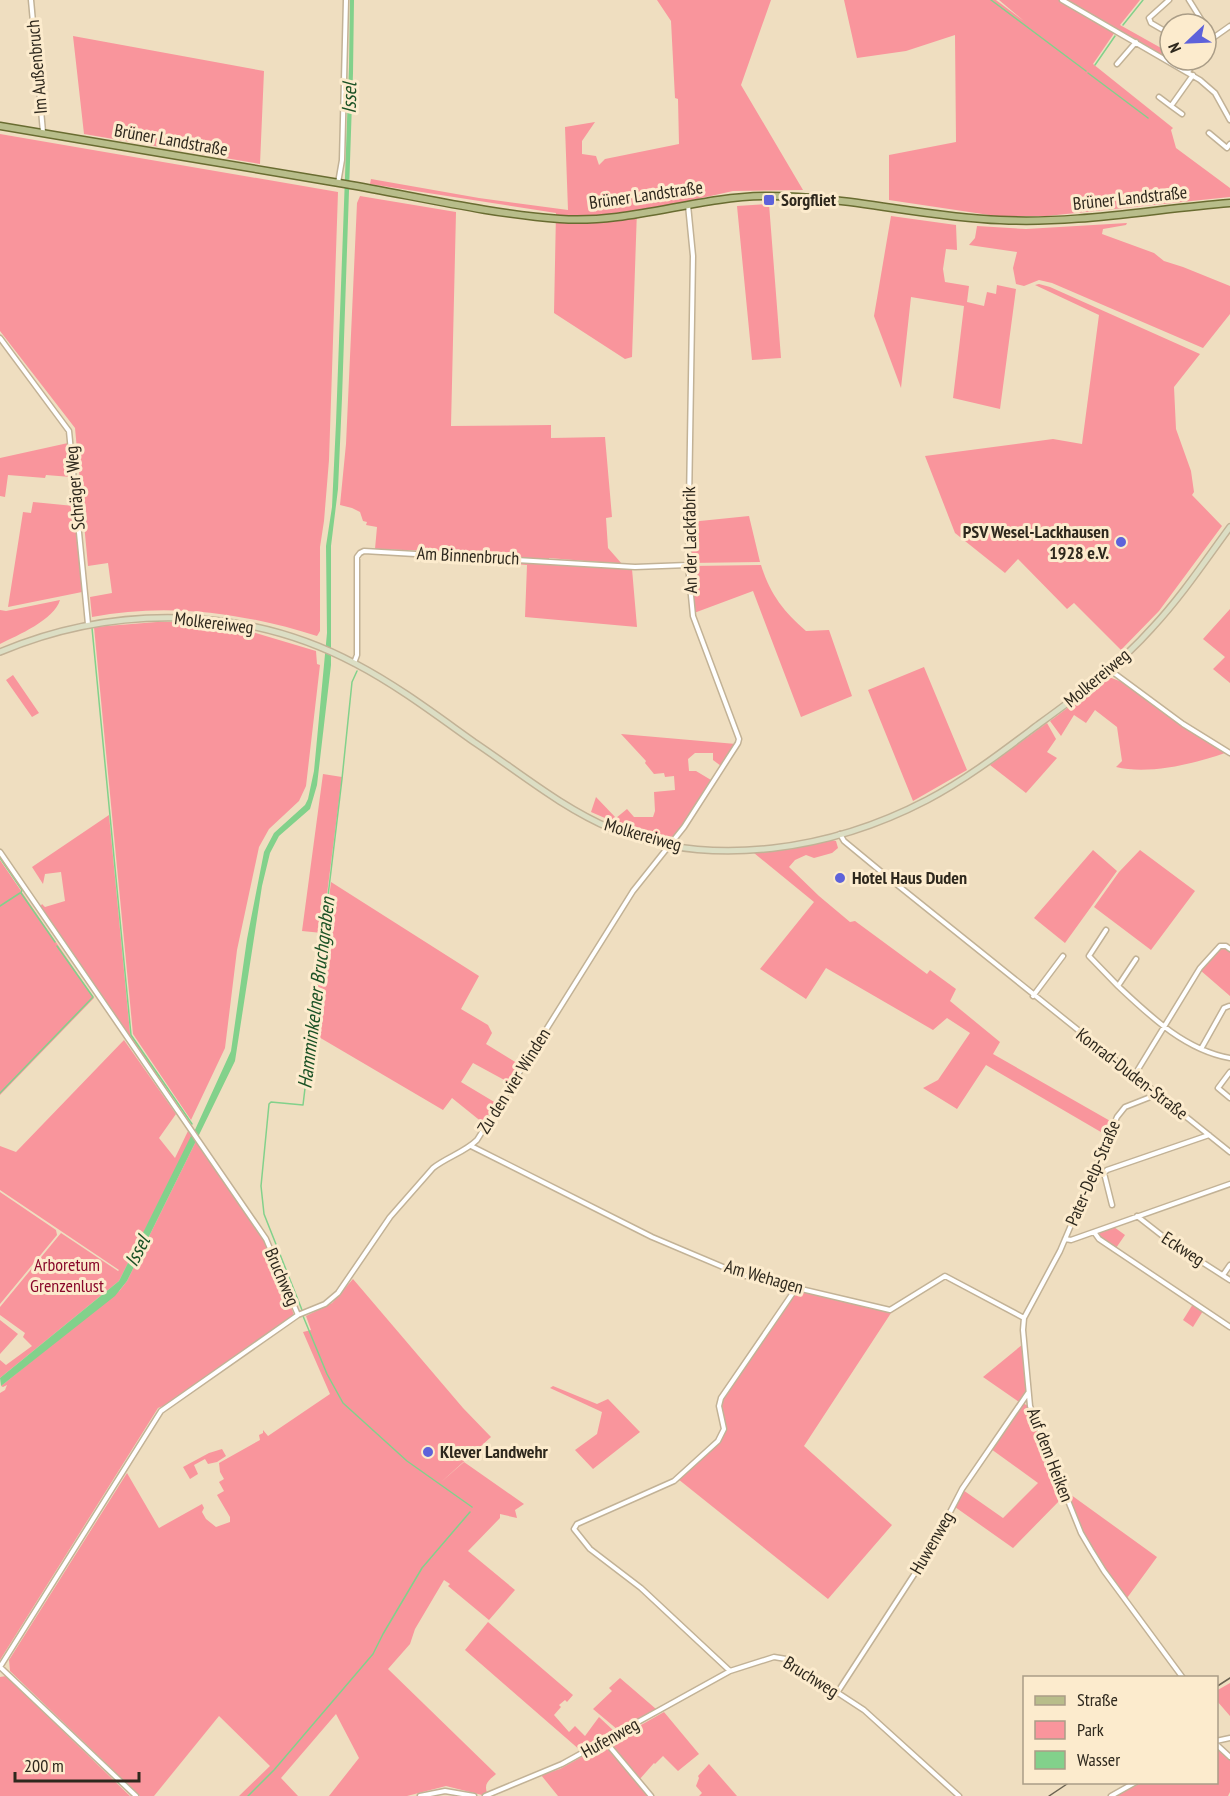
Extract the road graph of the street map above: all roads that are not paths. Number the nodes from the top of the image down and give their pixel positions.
1 (31, 0) edge
2 (346, 0) edge
3 (1062, 0) edge
4 (1169, 0) edge
5 (1158, 26) edge
6 (1136, 42) junction
7 (1117, 64) dead end
8 (1190, 74) junction
9 (1159, 97) dead end
10 (1171, 106) junction
11 (1182, 114) dead end
12 (1230, 120) edge
13 (0, 126) edge
14 (43, 133) junction
15 (1209, 133) dead end
16 (1230, 144) edge
17 (339, 184) junction
18 (1230, 203) edge
19 (688, 205) junction
20 (0, 338) edge
21 (1230, 527) edge
22 (688, 565) junction
23 (88, 624) junction
24 (0, 652) edge
25 (354, 663) junction
26 (1110, 670) junction
27 (1230, 753) edge
28 (839, 834) junction
29 (670, 846) junction
30 (0, 852) edge
31 (1106, 930) dead end
32 (1230, 949) edge
33 (1063, 956) dead end
34 (1136, 959) dead end
35 (1118, 986) junction
36 (1033, 996) junction
37 (1229, 1006) edge
38 (1165, 1026) junction
39 (1201, 1049) junction
40 (1230, 1058) edge
41 (1230, 1072) edge
42 (1134, 1076) junction
43 (1158, 1094) junction
44 (1230, 1098) edge
45 (1209, 1135) junction
46 (471, 1146) junction
47 (1230, 1152) edge
48 (1230, 1184) edge
49 (1112, 1205) dead end
50 (1137, 1216) junction
51 (1094, 1232) junction
52 (1065, 1239) junction
53 (1230, 1265) edge
54 (1223, 1275) junction
55 (1230, 1280) edge
56 (797, 1287) junction
57 (298, 1315) junction
58 (1024, 1318) junction
59 (1230, 1327) edge
60 (1028, 1393) junction
61 (0, 1667) edge
62 (730, 1671) junction
63 (1182, 1676) edge
64 (837, 1693) junction
65 (605, 1741) junction
66 (1218, 1745) edge
67 (1230, 1757) edge
68 (1132, 1784) edge
69 (136, 1796) edge
70 (420, 1796) edge
71 (474, 1796) edge
72 (485, 1796) edge
73 (651, 1796) edge
74 (958, 1796) edge
75 (1111, 1796) edge

1 - 14 street, Im Außenbruch
2 - 17 street
3 - 6 street
4 - 5 street
6 - 7 street
6 - 8 street
8 - 10 street
8 - 12 street
9 - 10 street
10 - 11 street
13 - 14 main road, Brüner Landstraße
14 - 17 main road, Brüner Landstraße
15 - 16 street
17 - 19 main road, Brüner Landstraße
18 - 19 main road, Brüner Landstraße
19 - 22 street, An der Lackfabrik
20 - 23 street, Schräger Weg
21 - 26 main road, Molkereiweg
22 - 25 street, Am Binnenbruch
22 - 29 street, An der Lackfabrik
23 - 24 main road, Molkereiweg
23 - 25 main road, Molkereiweg
25 - 29 main road, Molkereiweg
26 - 27 street
26 - 28 main road, Molkereiweg
28 - 29 main road, Molkereiweg
28 - 36 street, Konrad-Duden-Straße
29 - 46 street, Zu den vier Winden
30 - 57 street, Bruchweg
31 - 35 street
32 - 38 street
33 - 36 street
34 - 35 street
35 - 38 street
36 - 42 street, Konrad-Duden-Straße
37 - 39 street
38 - 39 street
38 - 42 street
39 - 40 street
41 - 44 street
42 - 43 street, Konrad-Duden-Straße
43 - 45 street, Konrad-Duden-Straße
43 - 52 street, Pater-Delp-Straße
45 - 47 street, Konrad-Duden-Straße
45 - 49 street
46 - 56 street, Am Wehagen
46 - 57 street, Zu den vier Winden
48 - 50 street
50 - 51 street
50 - 54 street, Eckweg
51 - 52 street
51 - 59 street
52 - 58 street, Auf dem Heiken
53 - 54 street
54 - 55 street, Eckweg
56 - 58 street, Am Wehagen
56 - 62 street
57 - 61 street, Bruchweg
58 - 60 street, Auf dem Heiken
60 - 63 street, Auf dem Heiken
60 - 64 street, Huwenweg
61 - 69 street
62 - 64 street, Bruchweg
62 - 65 street, Hufenweg
64 - 74 street, Bruchweg
65 - 72 street, Hufenweg
65 - 73 street
66 - 67 street
68 - 75 street
70 - 71 street

